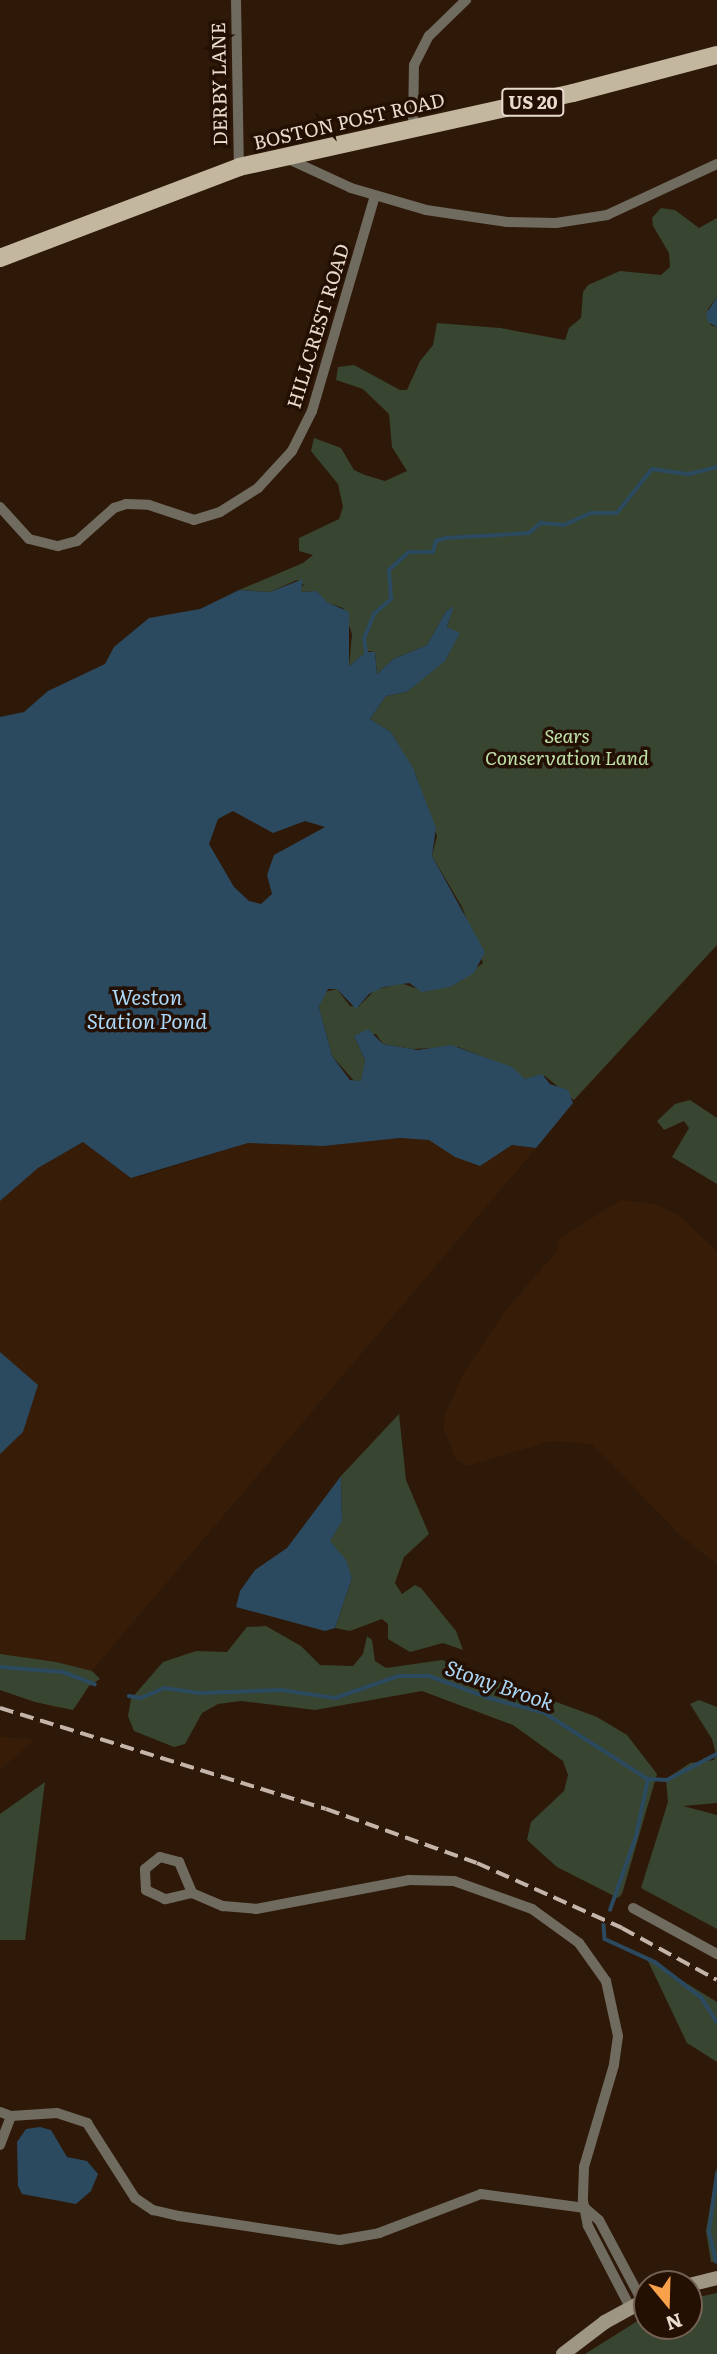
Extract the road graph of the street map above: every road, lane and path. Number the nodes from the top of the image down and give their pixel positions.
1 (236, 0) edge
2 (466, 0) edge
3 (717, 55) edge
4 (413, 127) junction
5 (283, 157) junction
6 (717, 164) edge
7 (239, 167) junction
8 (375, 196) junction
9 (0, 258) edge
10 (0, 507) edge
11 (192, 1893) junction
12 (633, 1908) dead end
13 (717, 1954) edge
14 (6, 2114) edge
15 (0, 2144) edge
16 (585, 2208) junction
17 (633, 2289) edge
18 (633, 2308) edge
19 (563, 2354) edge

1 - 7 street, DERBY LANE
2 - 4 street
3 - 4 main road, BOSTON POST ROAD / US 20
4 - 5 main road, BOSTON POST ROAD / US 20
5 - 7 main road, BOSTON POST ROAD / US 20
5 - 8 street
6 - 8 street
7 - 9 main road, BOSTON POST ROAD / US 20
8 - 10 street, HILLCREST ROAD
11 - 11 street
11 - 16 street
12 - 13 street
14 - 15 street
14 - 16 street
16 - 17 street
18 - 19 main road

